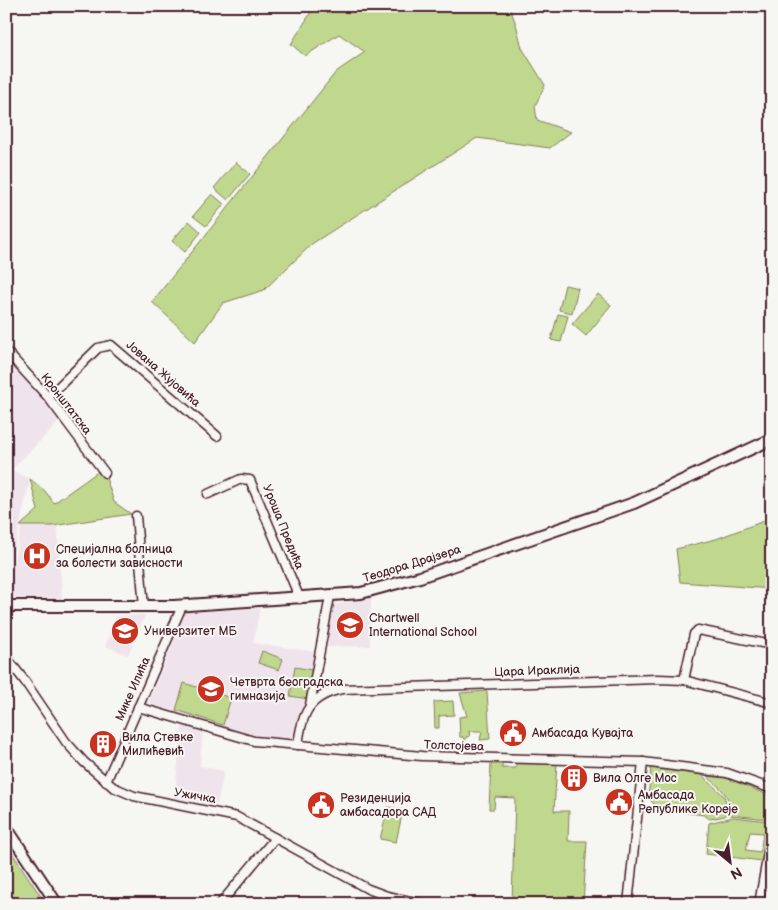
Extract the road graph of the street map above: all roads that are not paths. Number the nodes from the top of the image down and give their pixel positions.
1 (6, 351) edge
2 (48, 397) junction
3 (217, 436) dead end
4 (772, 439) edge
5 (105, 473) dead end
6 (208, 494) dead end
7 (136, 516) dead end
8 (330, 596) junction
9 (300, 598) junction
10 (6, 606) edge
11 (182, 606) junction
12 (144, 607) junction
13 (772, 645) edge
14 (6, 657) edge
15 (684, 680) junction
16 (772, 703) edge
17 (310, 705) junction
18 (138, 706) junction
19 (298, 745) junction
20 (643, 762) junction
21 (106, 782) junction
22 (772, 789) edge
23 (6, 827) edge
24 (772, 830) edge
25 (275, 838) junction
26 (57, 904) edge
27 (220, 904) edge
28 (424, 904) edge
29 (628, 904) edge
30 (759, 904) edge

1 - 2 street, Кронштатска
2 - 3 street, Јована Жујовића
2 - 5 street, Кронштатска
4 - 8 main road, Теодора Драјзера
6 - 9 street, Уроша Предића
7 - 12 street
8 - 9 main road, Теодора Драјзера
8 - 17 street
9 - 11 main road, Теодора Драјзера
10 - 12 main road, Теодора Драјзера
11 - 12 main road, Теодора Драјзера
11 - 18 street, Мике Илића
13 - 15 street
14 - 21 street, Ужичка
15 - 16 street, Цара Ираклија
15 - 17 street, Цара Ираклија
17 - 19 street
18 - 19 street, Толстојева
18 - 21 street, Мике Илића
19 - 20 street, Толстојева
20 - 22 street, Толстојева
20 - 29 street
21 - 25 street, Ужичка
23 - 26 main road
24 - 30 street
25 - 27 street
25 - 28 street, Ужичка

